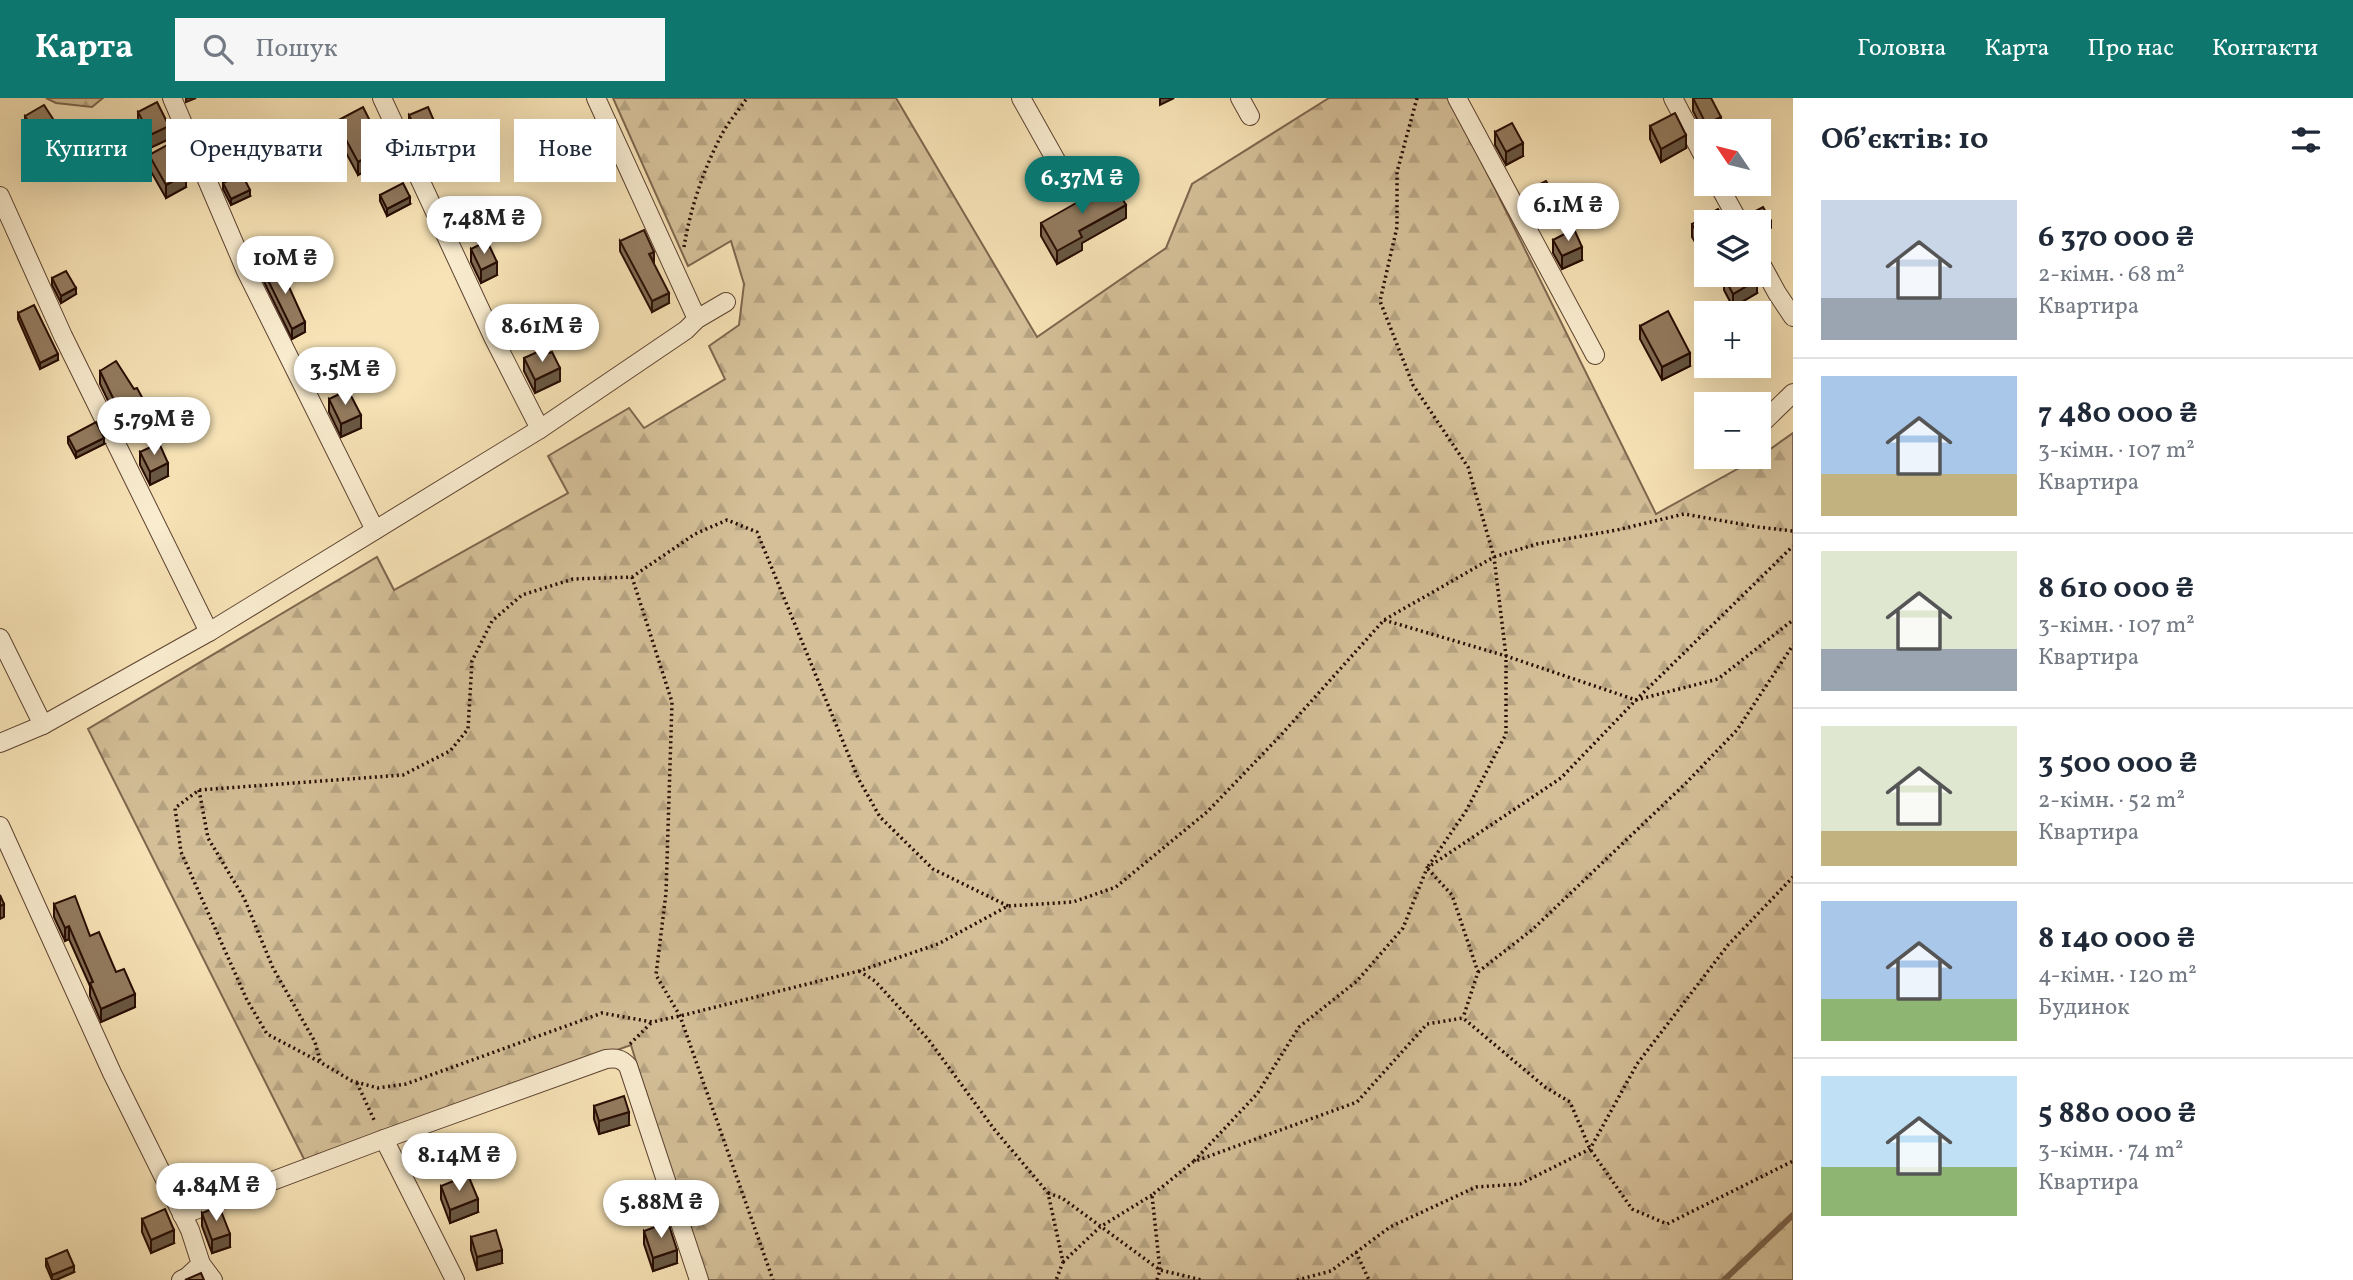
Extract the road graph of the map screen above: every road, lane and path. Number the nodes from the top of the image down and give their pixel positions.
1 (172, 98) edge
2 (382, 98) edge
3 (596, 98) edge
4 (747, 98) edge
5 (1021, 98) edge
6 (1240, 98) edge
7 (1417, 98) edge
8 (1457, 98) edge
9 (1673, 98) edge
10 (1250, 116) dead end
11 (1694, 138) edge
12 (1067, 180) dead end
13 (0, 196) edge
14 (1771, 283) edge
15 (679, 284) junction
16 (726, 302) dead end
17 (1793, 317) edge
18 (697, 320) junction
19 (1595, 355) dead end
20 (1793, 393) edge
21 (1771, 414) edge
22 (540, 429) junction
23 (375, 530) junction
24 (1793, 531) edge
25 (1793, 547) edge
26 (1494, 557) junction
27 (632, 577) junction
28 (1384, 620) junction
29 (1793, 620) edge
30 (209, 632) junction
31 (0, 638) edge
32 (1792, 647) edge
33 (1506, 656) junction
34 (1636, 700) junction
35 (43, 725) junction
36 (0, 743) edge
37 (199, 790) junction
38 (0, 826) edge
39 (1427, 868) junction
40 (1793, 877) edge
41 (1008, 906) junction
42 (859, 971) junction
43 (1478, 972) junction
44 (680, 1016) junction
45 (1463, 1018) junction
46 (652, 1022) junction
47 (616, 1058) junction
48 (320, 1062) junction
49 (357, 1083) junction
50 (384, 1139) junction
51 (1590, 1149) junction
52 (1793, 1161) edge
53 (1193, 1162) junction
54 (1048, 1193) junction
55 (1152, 1195) junction
56 (182, 1215) junction
57 (1100, 1227) junction
58 (1356, 1252) junction
59 (1063, 1262) junction
60 (201, 1264) junction
61 (1160, 1270) junction
62 (181, 1280) edge
63 (213, 1280) edge
64 (455, 1280) edge
65 (699, 1280) edge
66 (773, 1280) edge
67 (1056, 1280) edge
68 (1157, 1280) edge
69 (1202, 1280) edge
70 (1300, 1280) edge
71 (1369, 1280) edge

1 - 23 street
2 - 22 street
3 - 15 street
4 - 15 path
5 - 12 street
6 - 10 street
7 - 26 path
8 - 19 street
9 - 11 street
13 - 30 street
14 - 17 street
15 - 18 street
16 - 18 street
18 - 22 street
20 - 21 street
22 - 23 street
23 - 30 street
24 - 26 path
25 - 34 path
26 - 28 path
26 - 33 path
27 - 37 path
27 - 41 path
27 - 44 path
28 - 33 path
28 - 41 path
29 - 34 path
30 - 35 street
31 - 35 street
32 - 43 path
33 - 34 path
33 - 39 path
34 - 39 path
35 - 36 street
37 - 48 path
37 - 48 path
38 - 56 street
39 - 43 path
39 - 53 path
40 - 51 path
41 - 42 path
42 - 44 path
42 - 54 path
43 - 45 path
44 - 46 path
44 - 66 path
45 - 51 path
45 - 53 path
46 - 47 path
46 - 49 path
47 - 50 street
47 - 65 street
48 - 49 path
49 - 50 path
50 - 56 street
50 - 64 street
51 - 52 path
51 - 58 path
53 - 55 path
54 - 57 path
54 - 59 path
55 - 57 path
55 - 61 path
56 - 60 street
57 - 59 path
57 - 61 path
58 - 70 path
58 - 71 path
59 - 67 path
60 - 62 street
60 - 63 street
61 - 68 path
61 - 69 path

